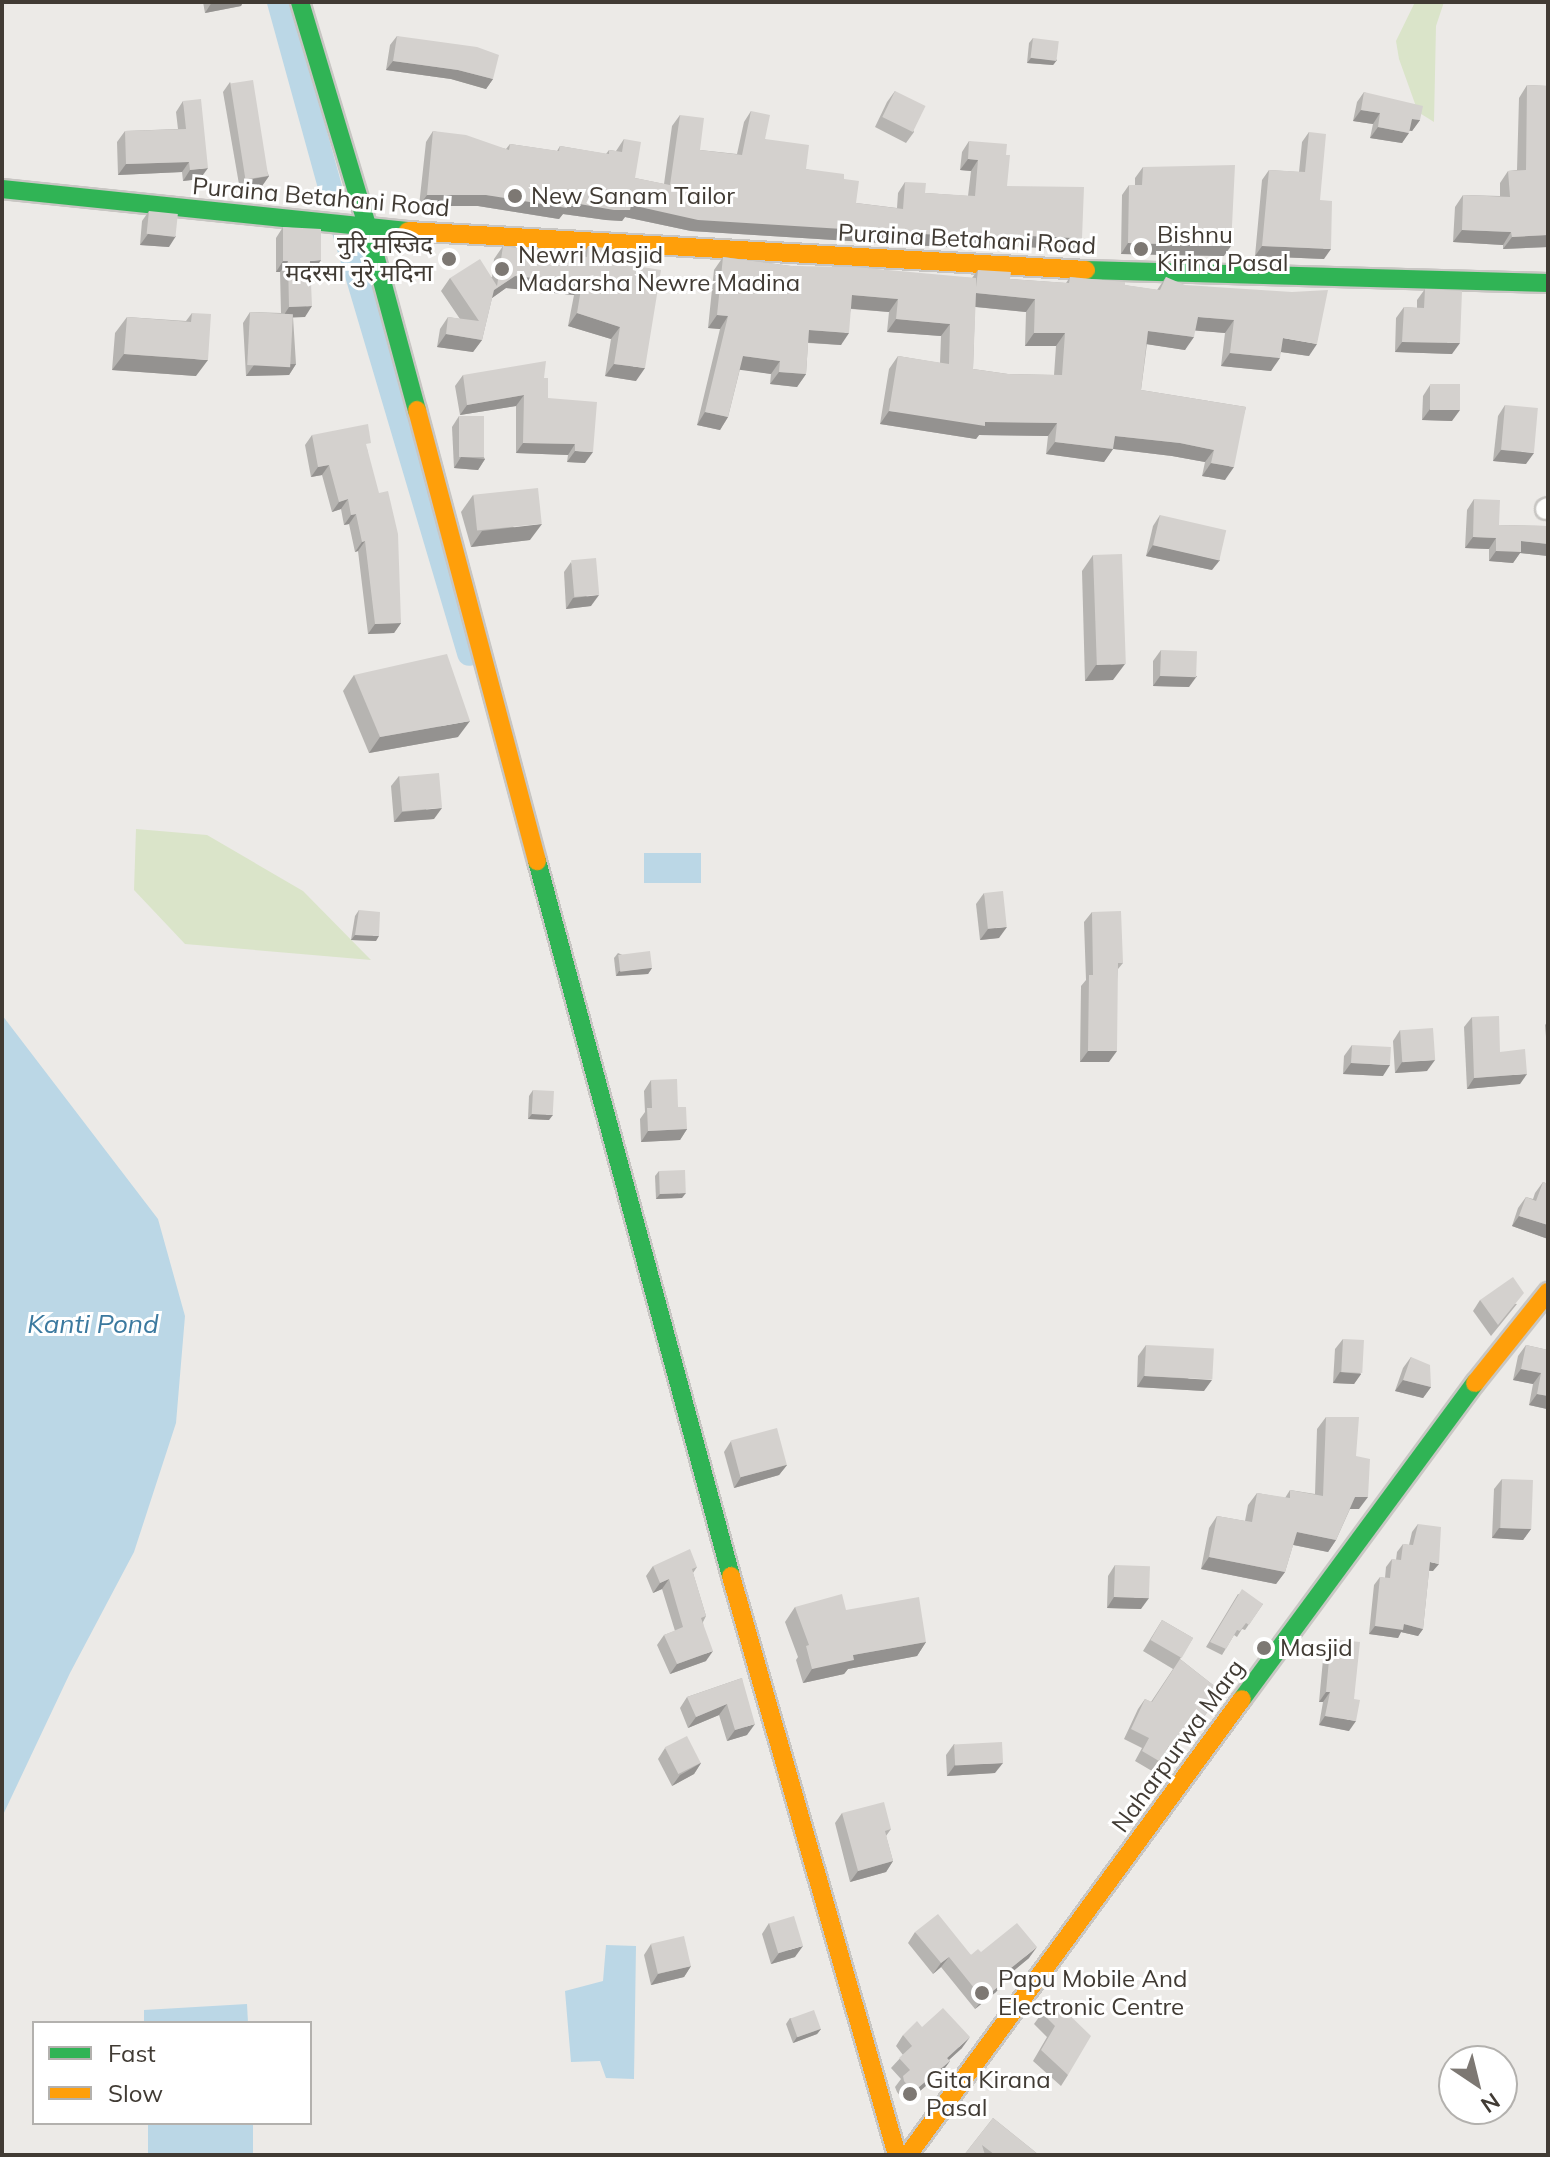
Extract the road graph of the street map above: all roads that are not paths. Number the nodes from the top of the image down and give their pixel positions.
1 (300, 2) edge
2 (2, 189) edge
3 (368, 229) junction
4 (1548, 283) edge
5 (1548, 1292) edge
6 (897, 2155) edge
7 (908, 2155) edge

1 - 3 street
2 - 3 street, Puraina Betahani Road
3 - 4 street, Puraina Betahani Road
3 - 6 street
5 - 7 street, Naharpurwa Marg

